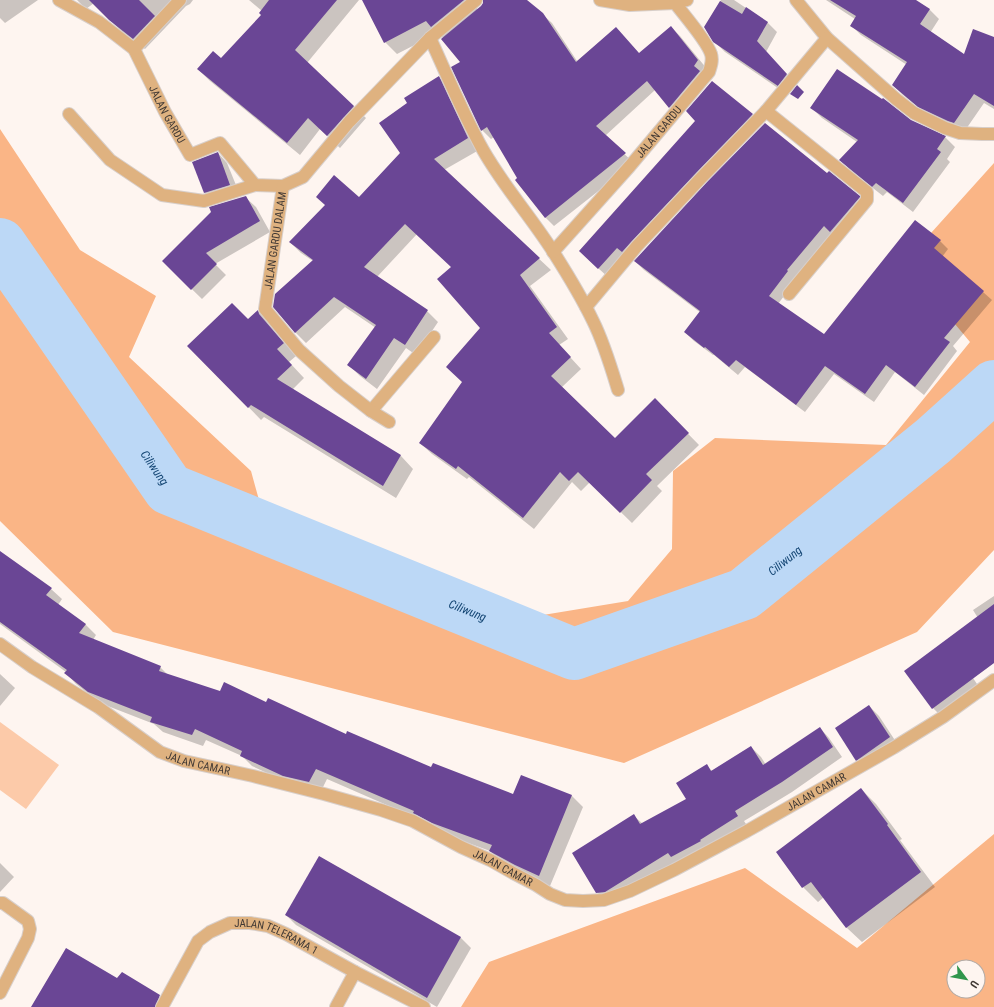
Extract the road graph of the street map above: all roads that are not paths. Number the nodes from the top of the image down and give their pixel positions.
1 (59, 0) edge
2 (180, 0) edge
3 (476, 0) edge
4 (600, 0) edge
5 (687, 0) edge
6 (796, 0) edge
7 (675, 3) junction
8 (430, 38) junction
9 (827, 38) junction
10 (134, 49) junction
11 (766, 111) junction
12 (69, 114) dead end
13 (994, 134) edge
14 (255, 185) junction
15 (283, 186) junction
16 (553, 252) junction
17 (789, 294) dead end
18 (586, 307) junction
19 (434, 337) dead end
20 (618, 390) dead end
21 (371, 411) junction
22 (389, 422) dead end
23 (0, 644) edge
24 (994, 680) edge
25 (0, 903) edge
26 (355, 972) junction
27 (0, 993) edge
28 (162, 1007) edge
29 (336, 1007) edge
30 (424, 1007) edge

1 - 10 street, JALAN GARDU
2 - 10 street
3 - 8 street
4 - 7 street
5 - 7 street
6 - 9 street
7 - 16 street, JALAN GARDU
8 - 15 street, JALAN GARDU DALAM
8 - 16 street
9 - 11 street
9 - 13 street
10 - 14 street, JALAN GARDU
11 - 17 street
11 - 18 street
12 - 14 street
14 - 15 street
15 - 21 street, JALAN GARDU DALAM
16 - 18 street
18 - 20 street
19 - 21 street
21 - 22 street, JALAN GARDU DALAM
23 - 24 street, JALAN CAMAR
25 - 27 street
26 - 28 street, JALAN TELERAMA 1
26 - 29 street
26 - 30 street, JALAN TELERAMA 1

